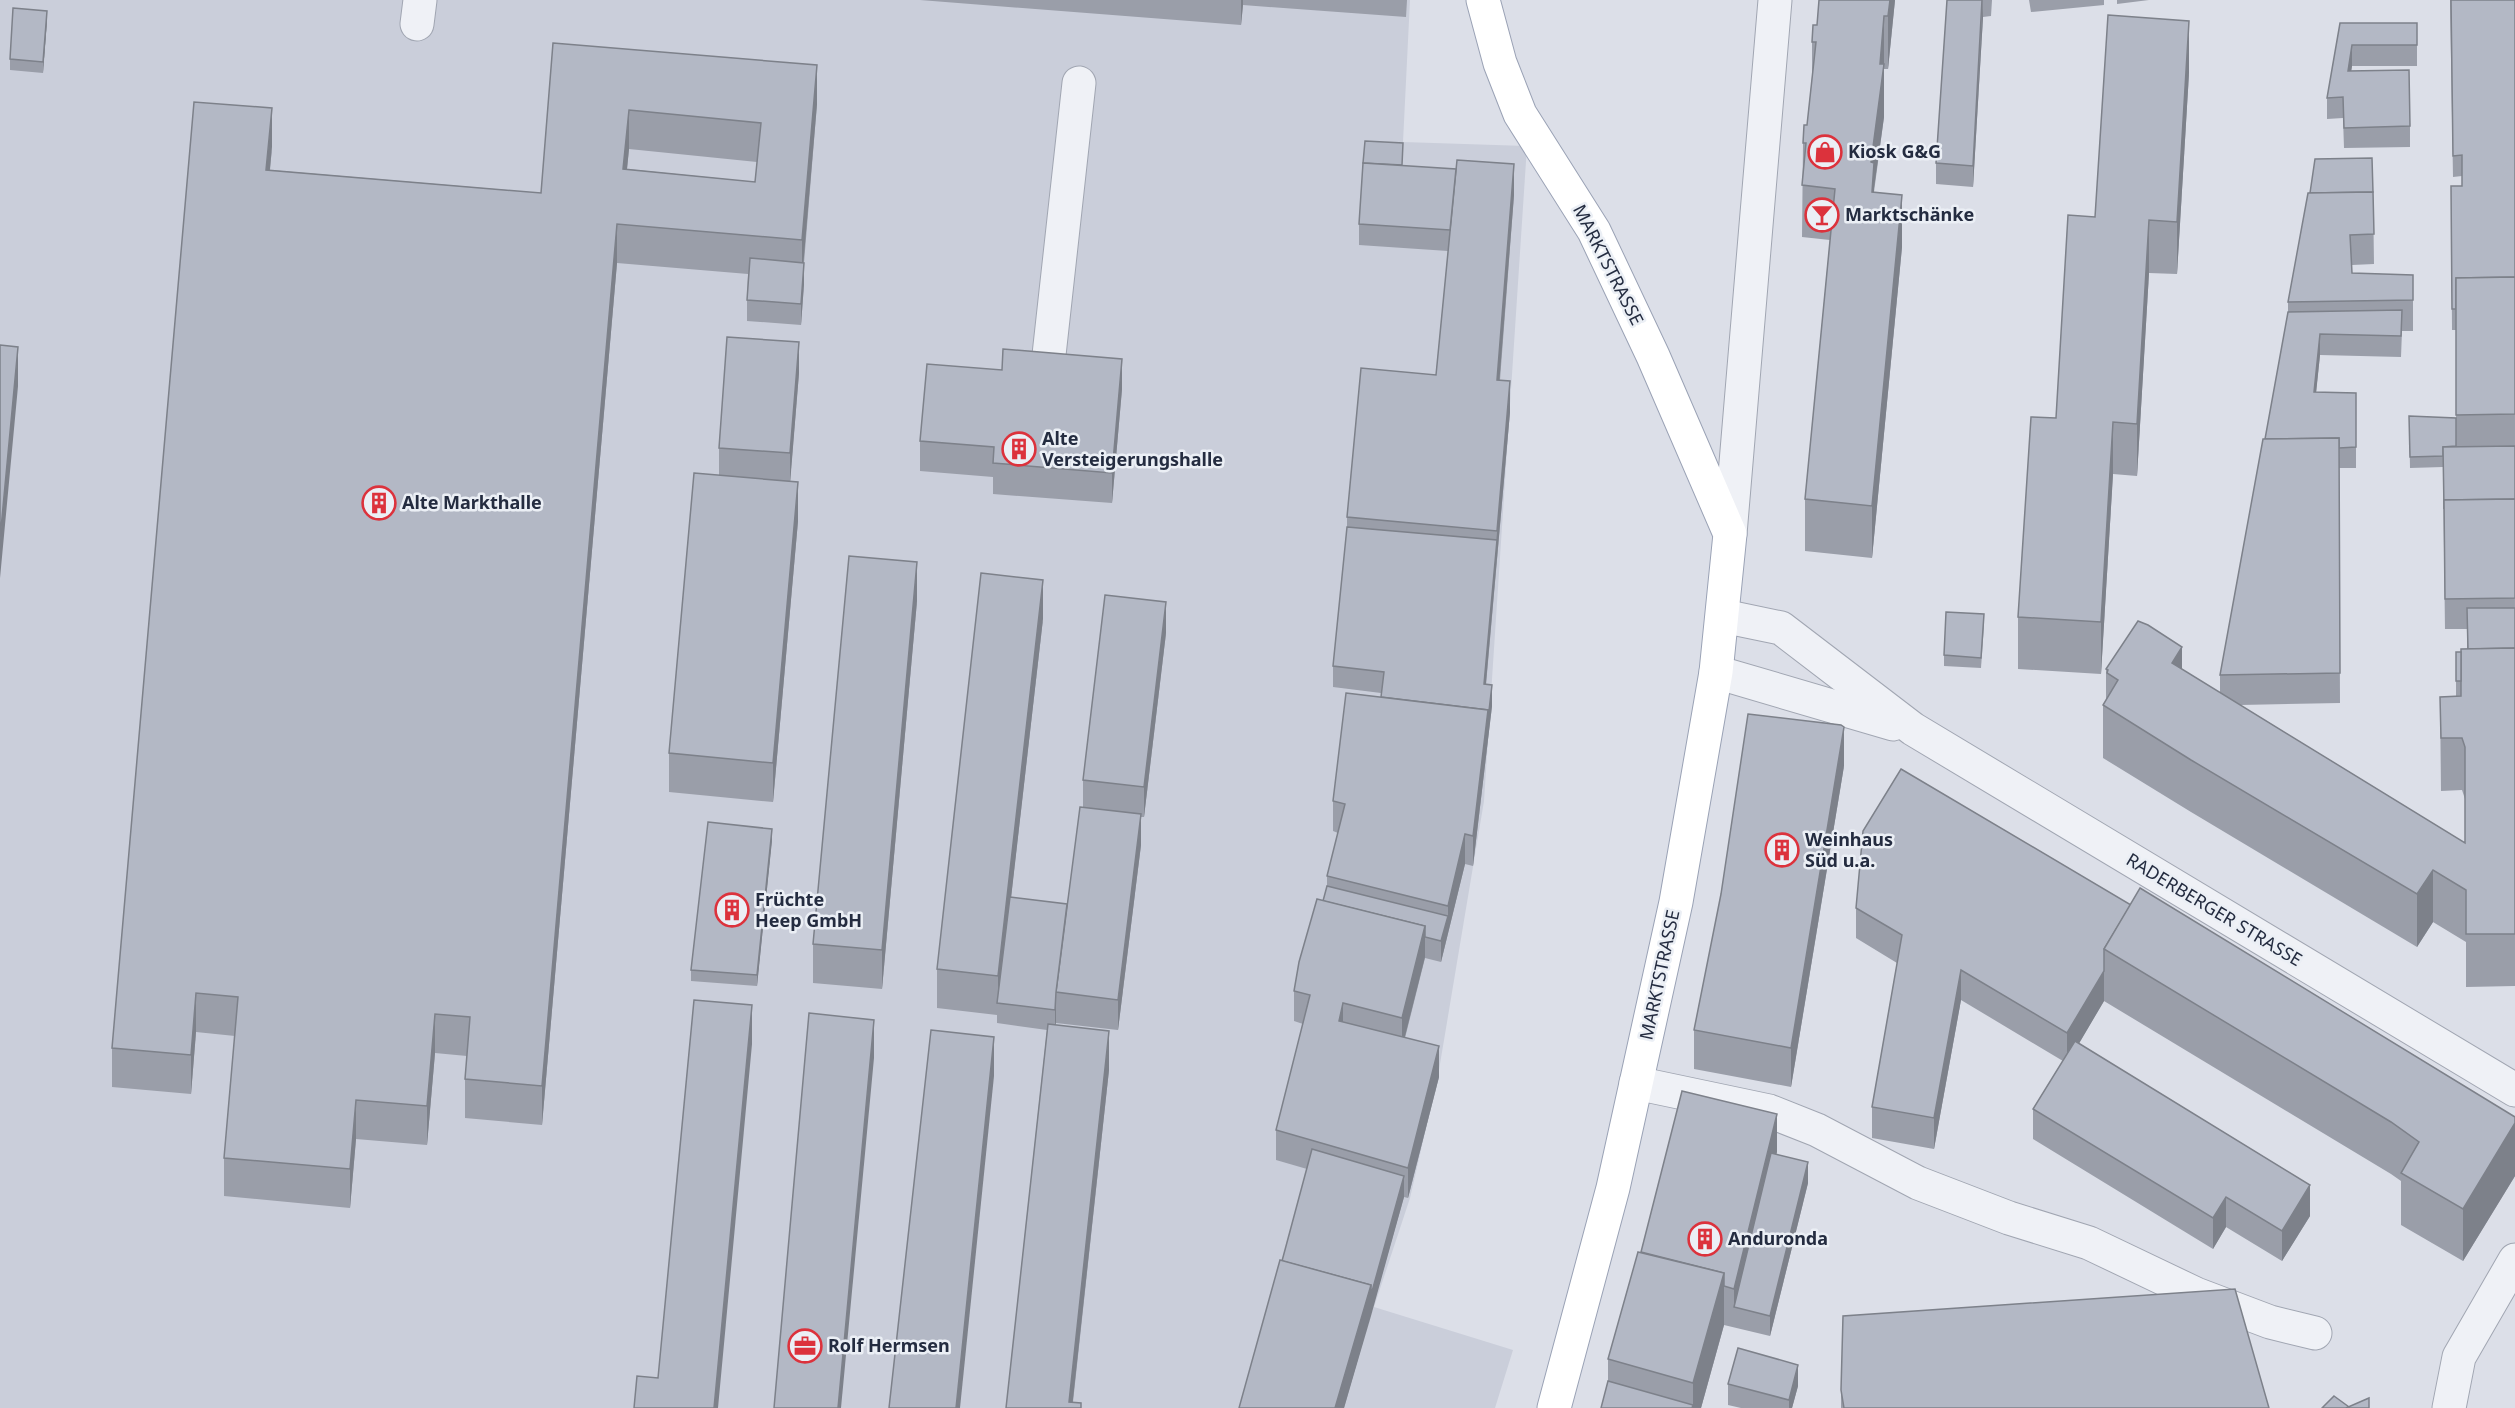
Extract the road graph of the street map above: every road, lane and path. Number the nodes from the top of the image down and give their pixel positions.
1 (1483, 0) edge
2 (1774, 0) edge
3 (1079, 83) dead end
4 (1047, 373) edge
5 (1731, 534) junction
6 (1723, 616) junction
7 (1716, 672) junction
8 (1913, 729) junction
9 (1636, 1083) junction
10 (2515, 1090) edge
11 (2515, 1260) edge
12 (2315, 1333) dead end
13 (1554, 1408) edge
14 (2449, 1408) edge

1 - 5 main road, MARKTSTRASSE
2 - 5 street, MARKTSTRASSE
3 - 4 street
5 - 6 main road, MARKTSTRASSE
6 - 7 main road, MARKTSTRASSE
6 - 8 street, RADERBERGER STRASSE
7 - 8 street, RADERBERGER STRASSE
7 - 9 main road, MARKTSTRASSE
8 - 10 street, RADERBERGER STRASSE
9 - 12 street
9 - 13 main road, MARKTSTRASSE
11 - 14 street

